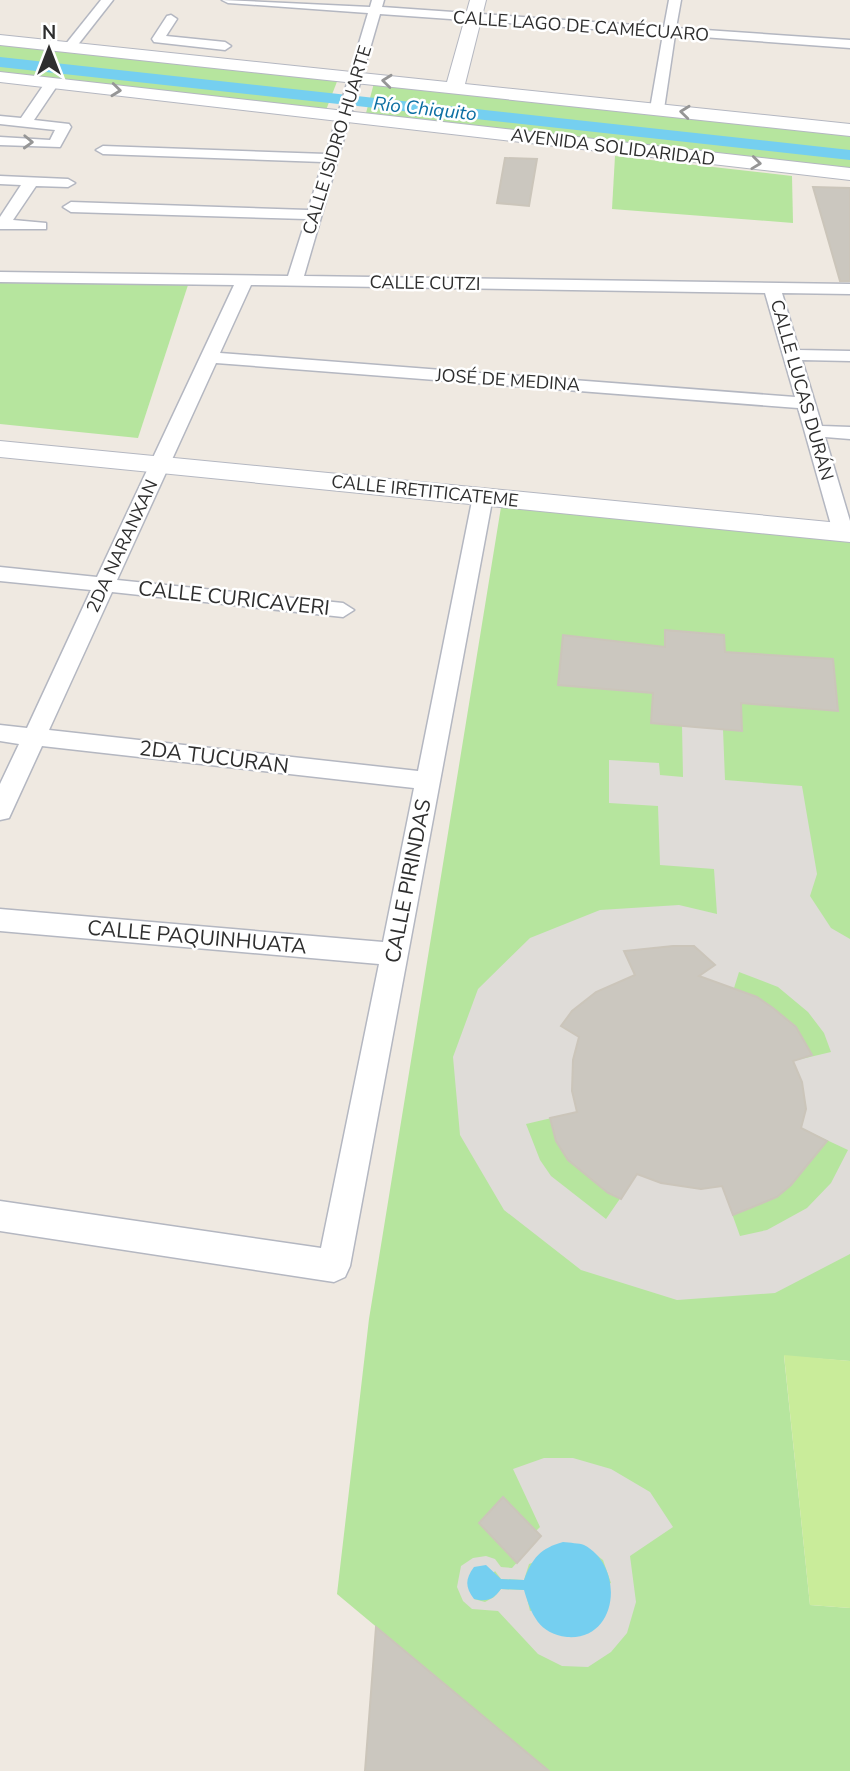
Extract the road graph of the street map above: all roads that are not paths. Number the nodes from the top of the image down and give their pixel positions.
1 (107, 0) edge
2 (228, 0) edge
3 (234, 0) edge
4 (478, 0) edge
5 (675, 0) edge
6 (377, 6) edge
7 (171, 19) dead end
8 (472, 19) junction
9 (670, 30) junction
10 (0, 40) edge
11 (850, 44) edge
12 (225, 46) dead end
13 (69, 48) junction
14 (204, 53) junction
15 (0, 77) edge
16 (51, 83) junction
17 (354, 85) junction
18 (455, 88) junction
19 (657, 109) junction
20 (344, 110) junction
21 (0, 120) edge
22 (26, 121) junction
23 (850, 130) edge
24 (0, 141) edge
25 (103, 150) dead end
26 (330, 158) junction
27 (850, 174) edge
28 (0, 180) edge
29 (31, 181) junction
30 (68, 183) dead end
31 (71, 207) dead end
32 (314, 215) junction
33 (2, 224) edge
34 (41, 226) dead end
35 (0, 277) edge
36 (245, 280) junction
37 (295, 281) junction
38 (772, 288) junction
39 (850, 289) edge
40 (792, 355) junction
41 (850, 356) edge
42 (209, 357) junction
43 (806, 403) junction
44 (814, 431) junction
45 (850, 433) edge
46 (0, 449) edge
47 (160, 465) junction
48 (483, 496) junction
49 (847, 533) edge
50 (0, 574) edge
51 (104, 585) junction
52 (343, 610) dead end
53 (0, 733) edge
54 (34, 737) junction
55 (427, 781) junction
56 (0, 811) edge
57 (0, 920) edge
58 (394, 954) junction
59 (0, 1216) edge

1 - 13 street
2 - 3 street, CALLE LAGO DE CAMÉCUARO
3 - 6 street, CALLE LAGO DE CAMÉCUARO
4 - 8 main road
5 - 9 street
6 - 8 street, CALLE LAGO DE CAMÉCUARO
6 - 17 street, CALLE ISIDRO HUARTE
7 - 14 street
8 - 9 street, CALLE LAGO DE CAMÉCUARO
8 - 18 main road
9 - 11 street, CALLE LAGO DE CAMÉCUARO
9 - 19 street
10 - 13 main road, AVENIDA SOLIDARIDAD
12 - 14 street
13 - 14 main road, AVENIDA SOLIDARIDAD
14 - 17 main road, AVENIDA SOLIDARIDAD
15 - 16 main road, AVENIDA SOLIDARIDAD
16 -> 20 main road, AVENIDA SOLIDARIDAD
16 - 22 street
18 -> 17 main road, AVENIDA SOLIDARIDAD
17 - 20 street, CALLE ISIDRO HUARTE
18 - 19 main road, AVENIDA SOLIDARIDAD
23 -> 19 main road, AVENIDA SOLIDARIDAD
20 - 26 street, CALLE ISIDRO HUARTE
20 -> 27 main road, AVENIDA SOLIDARIDAD
21 - 22 street
24 -> 22 street
25 - 26 street
26 - 32 street, CALLE ISIDRO HUARTE
28 - 29 street
29 - 30 street
29 - 33 street
31 - 32 street
32 - 37 street, CALLE ISIDRO HUARTE
33 - 34 street
35 - 36 street, CALLE CUTZI
36 - 37 street, CALLE CUTZI
36 - 42 street, 2DA NARANXAN
37 - 38 street, CALLE CUTZI
38 - 39 street, CALLE CUTZI
38 - 40 street, CALLE LUCAS DURÁN
40 - 41 street
40 - 43 street, CALLE LUCAS DURÁN
42 - 43 street, JOSÉ DE MEDINA
42 - 47 street, 2DA NARANXAN
43 - 44 street, CALLE LUCAS DURÁN
44 - 45 street
44 - 49 street, CALLE LUCAS DURÁN
46 - 47 main road, CALLE IRETITICATEME
47 - 48 main road, CALLE IRETITICATEME
47 - 51 street, 2DA NARANXAN
48 - 49 main road, CALLE IRETITICATEME
48 - 55 street, CALLE PIRINDAS
50 - 51 street, CALLE CURICAVERI
51 - 52 street, CALLE CURICAVERI
51 - 54 street, 2DA NARANXAN
53 - 54 street, 2DA TUCURAN
54 - 55 street, 2DA TUCURAN
54 - 56 street, 2DA NARANXAN
55 - 58 street, CALLE PIRINDAS
57 - 58 street, CALLE PAQUINHUATA
58 - 59 street, CALLE PIRINDAS

